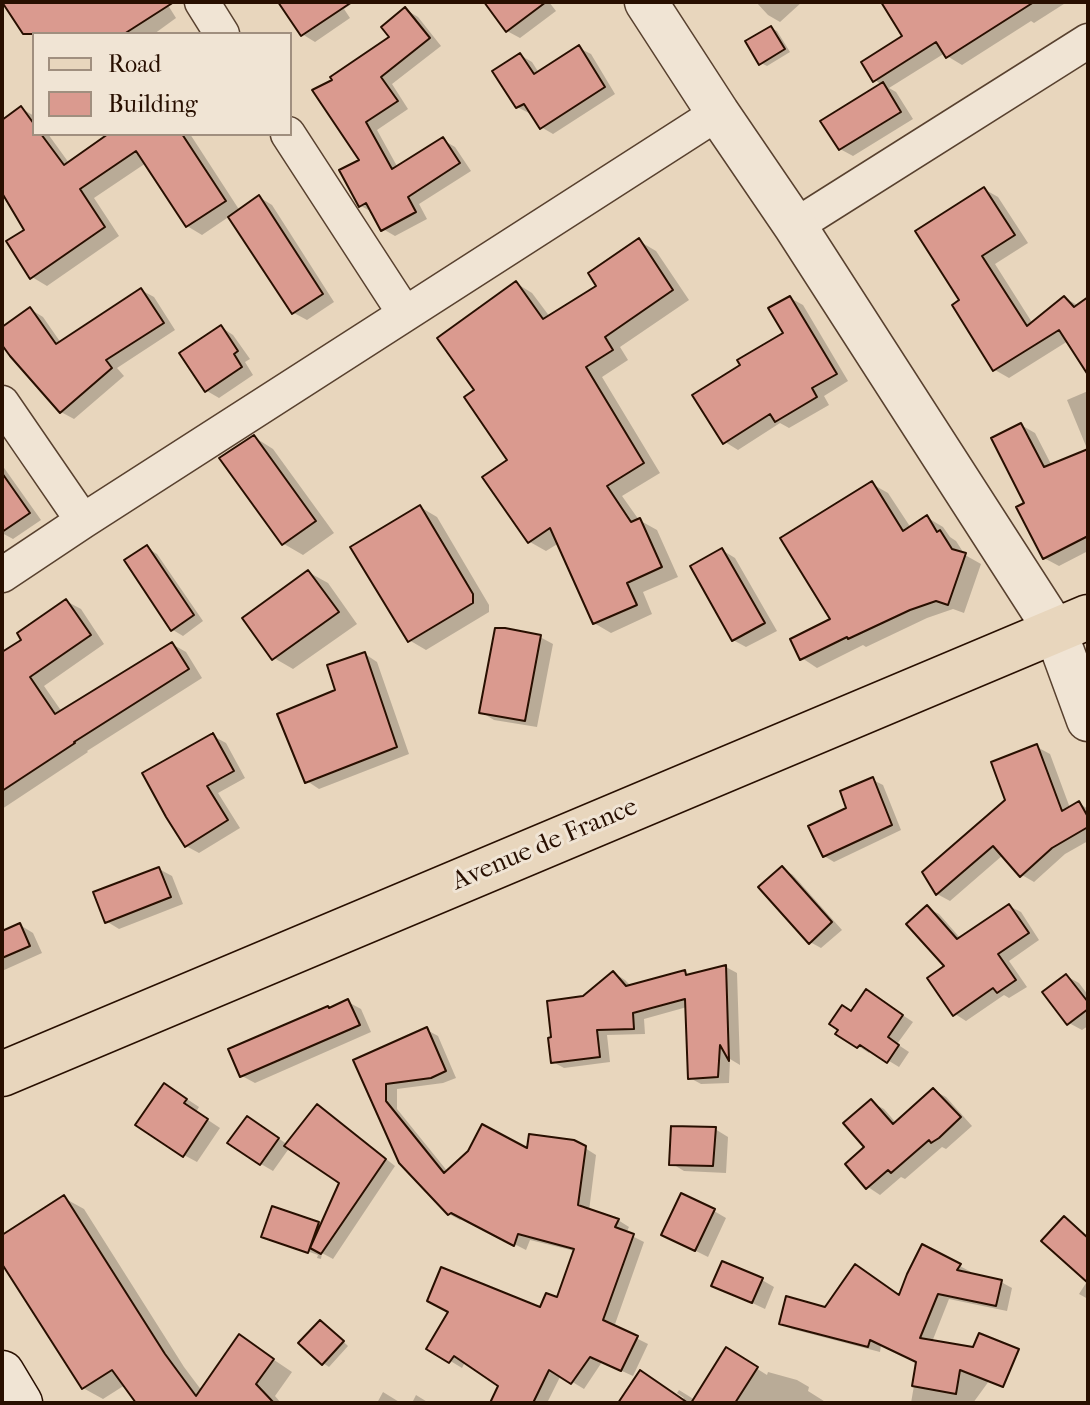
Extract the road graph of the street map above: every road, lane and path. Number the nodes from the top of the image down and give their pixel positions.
1 (202, 2) edge
2 (646, 2) edge
3 (221, 32) edge
4 (1088, 41) edge
5 (718, 113) junction
6 (289, 136) edge
7 (795, 226) junction
8 (405, 314) junction
9 (2, 403) edge
10 (83, 521) junction
11 (2, 575) edge
12 (1071, 624) edge
13 (1088, 720) edge
14 (2, 1074) edge
15 (2, 1373) edge
16 (20, 1403) edge

1 - 3 street
2 - 5 street
4 - 7 street
5 - 7 street
5 - 8 street
6 - 8 street
7 - 12 street
8 - 10 street
9 - 10 street
10 - 11 street
12 - 13 street
12 - 14 main road, Avenue de France
15 - 16 main road

